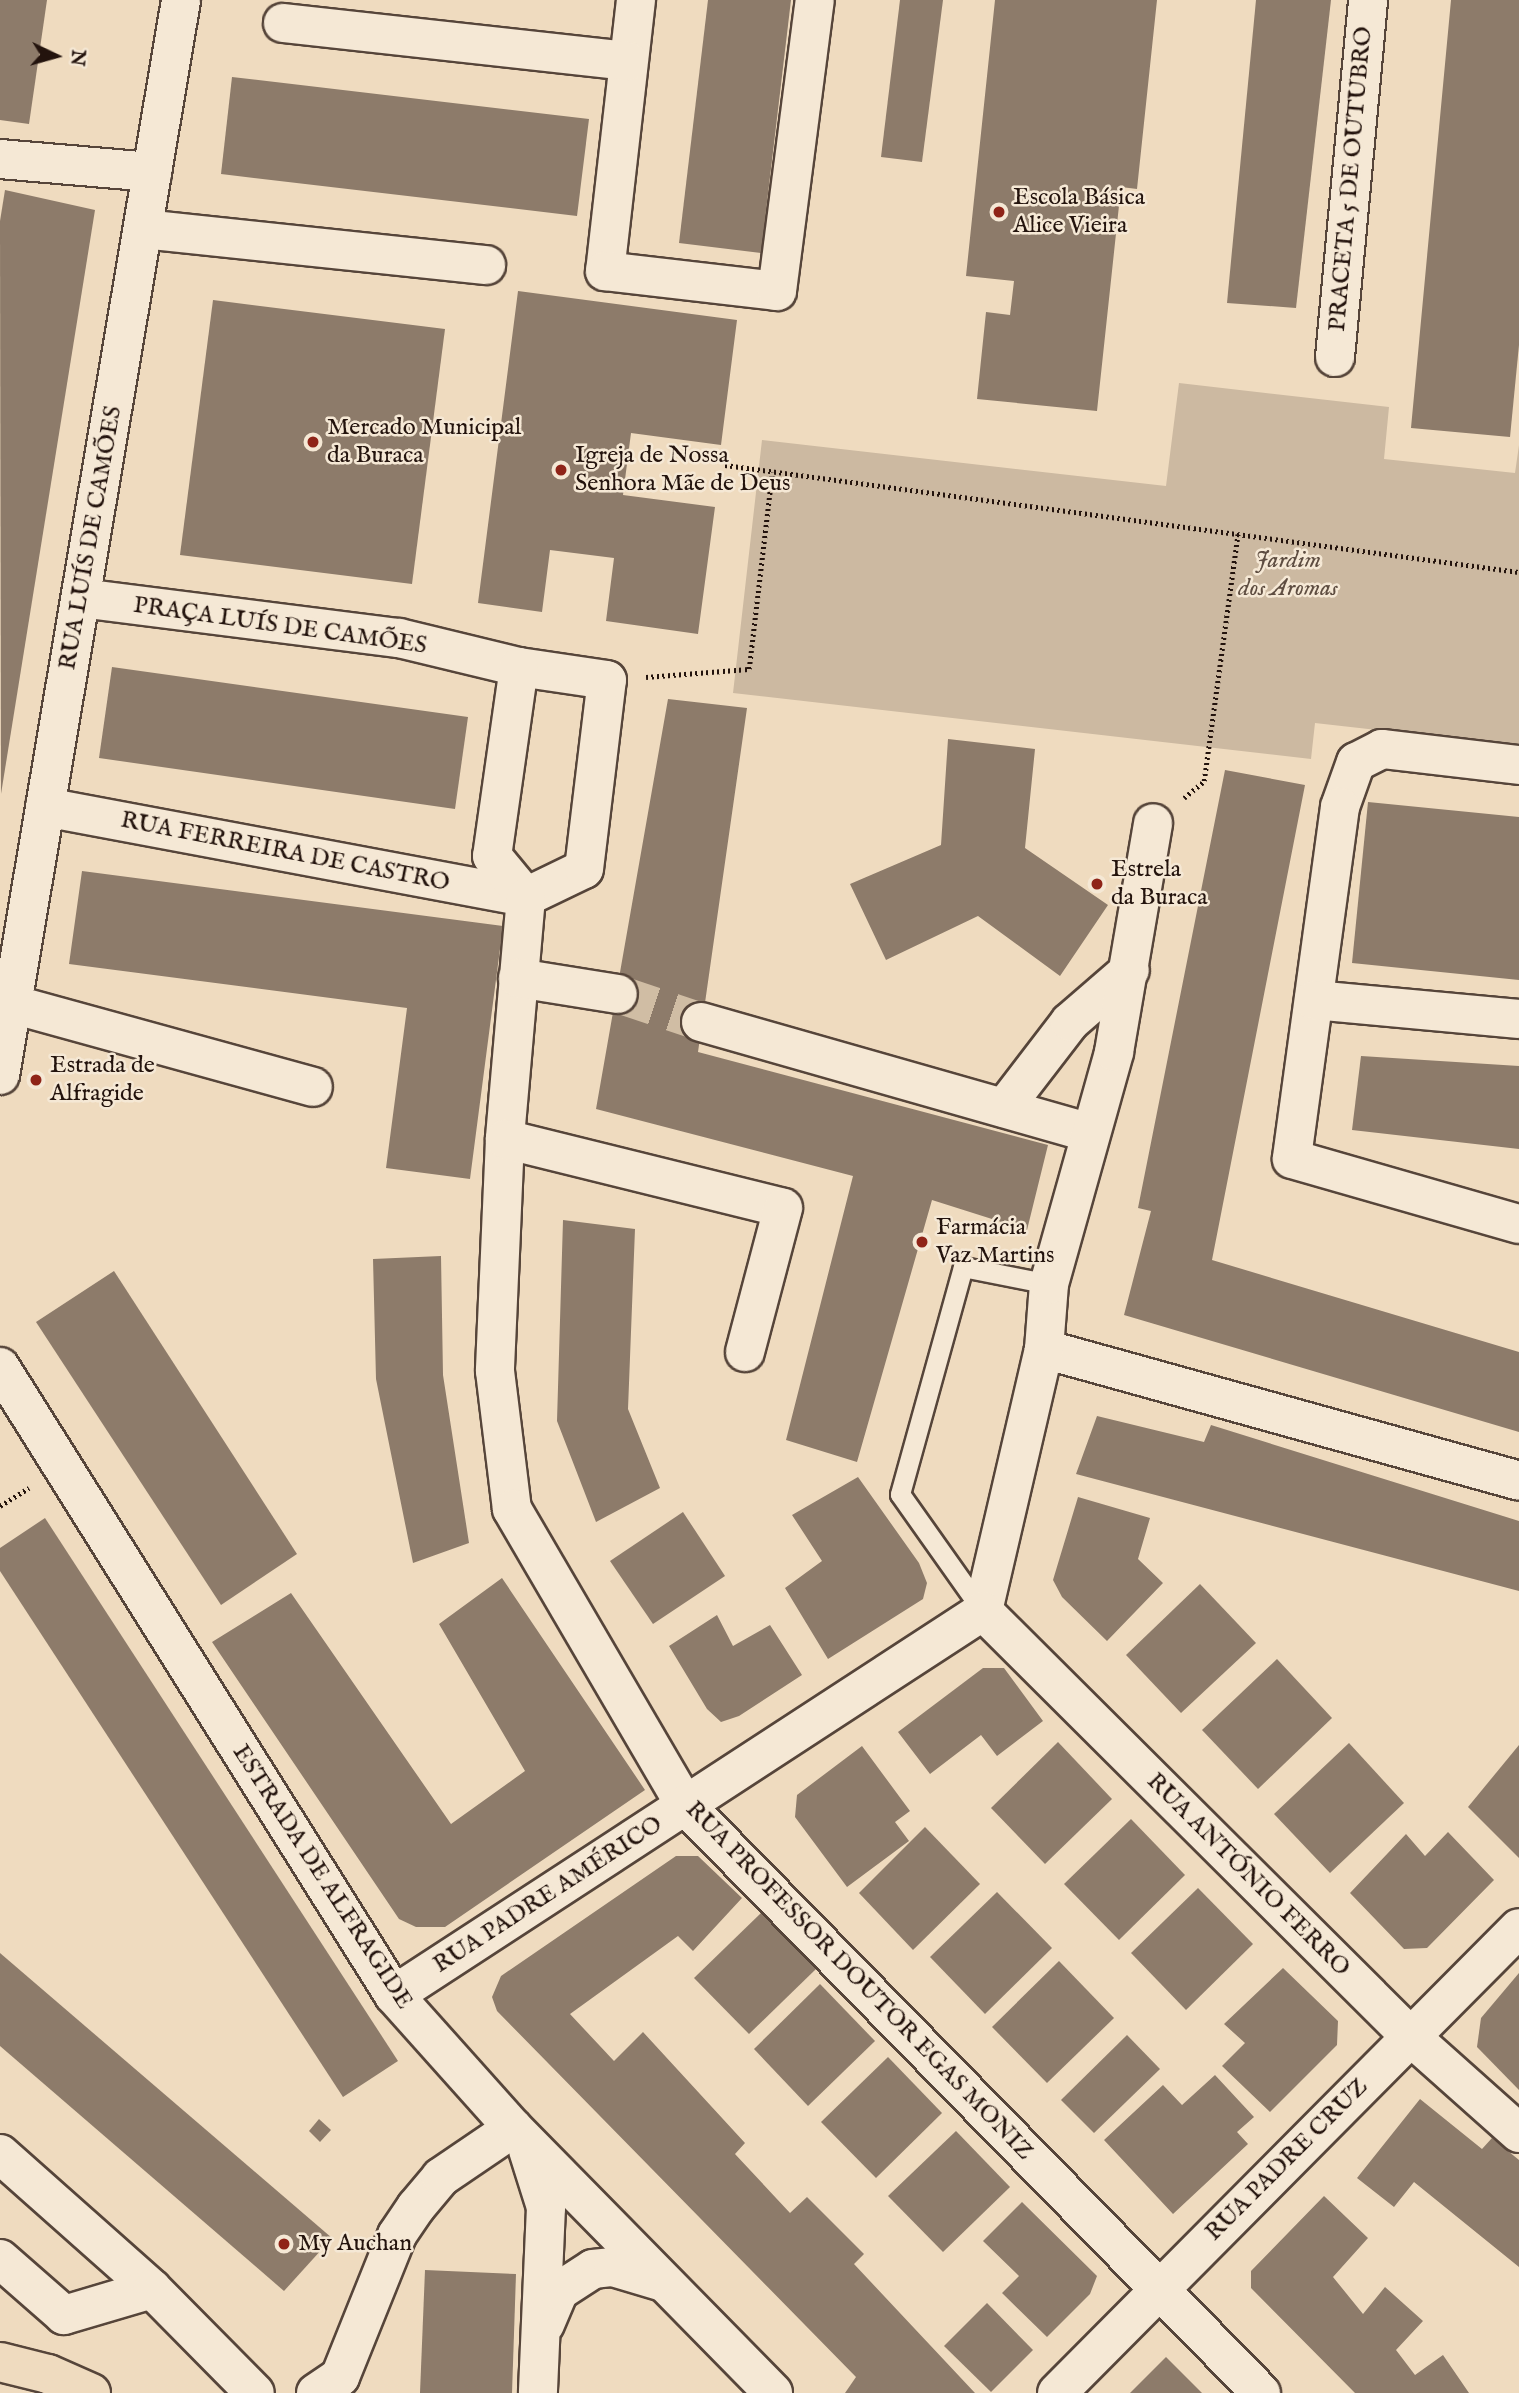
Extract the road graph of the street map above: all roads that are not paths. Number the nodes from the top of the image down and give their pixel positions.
1 (181, 0) edge
2 (636, 0) edge
3 (815, 0) edge
4 (1368, 0) edge
5 (283, 23) dead end
6 (628, 61) junction
7 (0, 159) edge
8 (152, 172) junction
9 (143, 229) junction
10 (486, 265) dead end
11 (1335, 357) dead end
12 (81, 598) junction
13 (519, 667) junction
14 (1519, 765) edge
15 (45, 807) junction
16 (1153, 823) road end
17 (526, 897) junction
18 (1130, 970) junction
19 (518, 978) junction
20 (618, 994) tunnel mouth
21 (1314, 1000) junction
22 (12, 1004) junction
23 (1519, 1018) edge
24 (701, 1022) tunnel mouth
25 (0, 1075) edge
26 (313, 1087) dead end
27 (1004, 1108) junction
28 (1090, 1133) junction
29 (505, 1139) junction
30 (1519, 1224) edge
31 (1049, 1284) junction
32 (1044, 1349) junction
33 (745, 1352) dead end
34 (0, 1367) edge
35 (1519, 1481) edge
36 (983, 1611) junction
37 (685, 1805) junction
38 (1519, 1928) edge
39 (394, 1995) junction
40 (1409, 2036) junction
41 (513, 2128) junction
42 (1519, 2133) edge
43 (0, 2154) edge
44 (0, 2259) edge
45 (1160, 2288) junction
46 (152, 2289) junction
47 (672, 2292) junction
48 (541, 2346) junction
49 (0, 2362) edge
50 (91, 2393) edge
51 (255, 2393) edge
52 (316, 2393) edge
53 (538, 2393) edge
54 (773, 2393) edge
55 (1056, 2393) edge
56 (1261, 2393) edge

1 - 8 street, RUA LUÍS DE CAMÕES
2 - 6 street
3 - 6 street
4 - 11 street, PRACETA 5 DE OUTUBRO
5 - 6 street
7 - 8 street
8 - 9 street, RUA LUÍS DE CAMÕES
9 - 10 street
9 - 12 street, RUA LUÍS DE CAMÕES
12 - 13 street, PRAÇA LUÍS DE CAMÕES
12 - 15 street, RUA LUÍS DE CAMÕES
13 - 17 street
13 - 17 street
14 - 21 street
15 - 17 street, RUA FERREIRA DE CASTRO
15 - 22 street, RUA LUÍS DE CAMÕES
16 - 18 street
17 - 19 street, RUA PROFESSOR DOUTOR EGAS MONIZ
18 - 27 street
18 - 28 street
19 - 20 street
19 - 29 street, RUA PROFESSOR DOUTOR EGAS MONIZ
21 - 23 street
21 - 30 street
22 - 25 street, RUA LUÍS DE CAMÕES
22 - 26 street
24 - 27 street
27 - 28 street
28 - 31 street
29 - 33 street
29 - 37 street, RUA PROFESSOR DOUTOR EGAS MONIZ
31 - 32 street
31 - 36 lane
32 - 35 street
32 - 36 street
34 - 39 street, ESTRADA DE ALFRAGIDE
36 - 37 street, RUA PADRE AMÉRICO
36 - 40 street, RUA ANTÓNIO FERRO
37 - 39 street, RUA PADRE AMÉRICO
37 - 45 street, RUA PROFESSOR DOUTOR EGAS MONIZ
38 - 40 street, RUA PADRE CRUZ
39 - 41 street, ESTRADA DE ALFRAGIDE
40 - 42 street, RUA ANTÓNIO FERRO
40 - 45 street, RUA PADRE CRUZ
41 - 47 street, ESTRADA DE ALFRAGIDE
41 - 48 street
41 - 52 street
43 - 46 street
44 - 46 street
45 - 55 street, RUA PADRE CRUZ
45 - 56 street, RUA PROFESSOR DOUTOR EGAS MONIZ
46 - 51 street
47 - 48 street
47 - 54 street, ESTRADA DE ALFRAGIDE
48 - 53 street
49 - 50 highway

